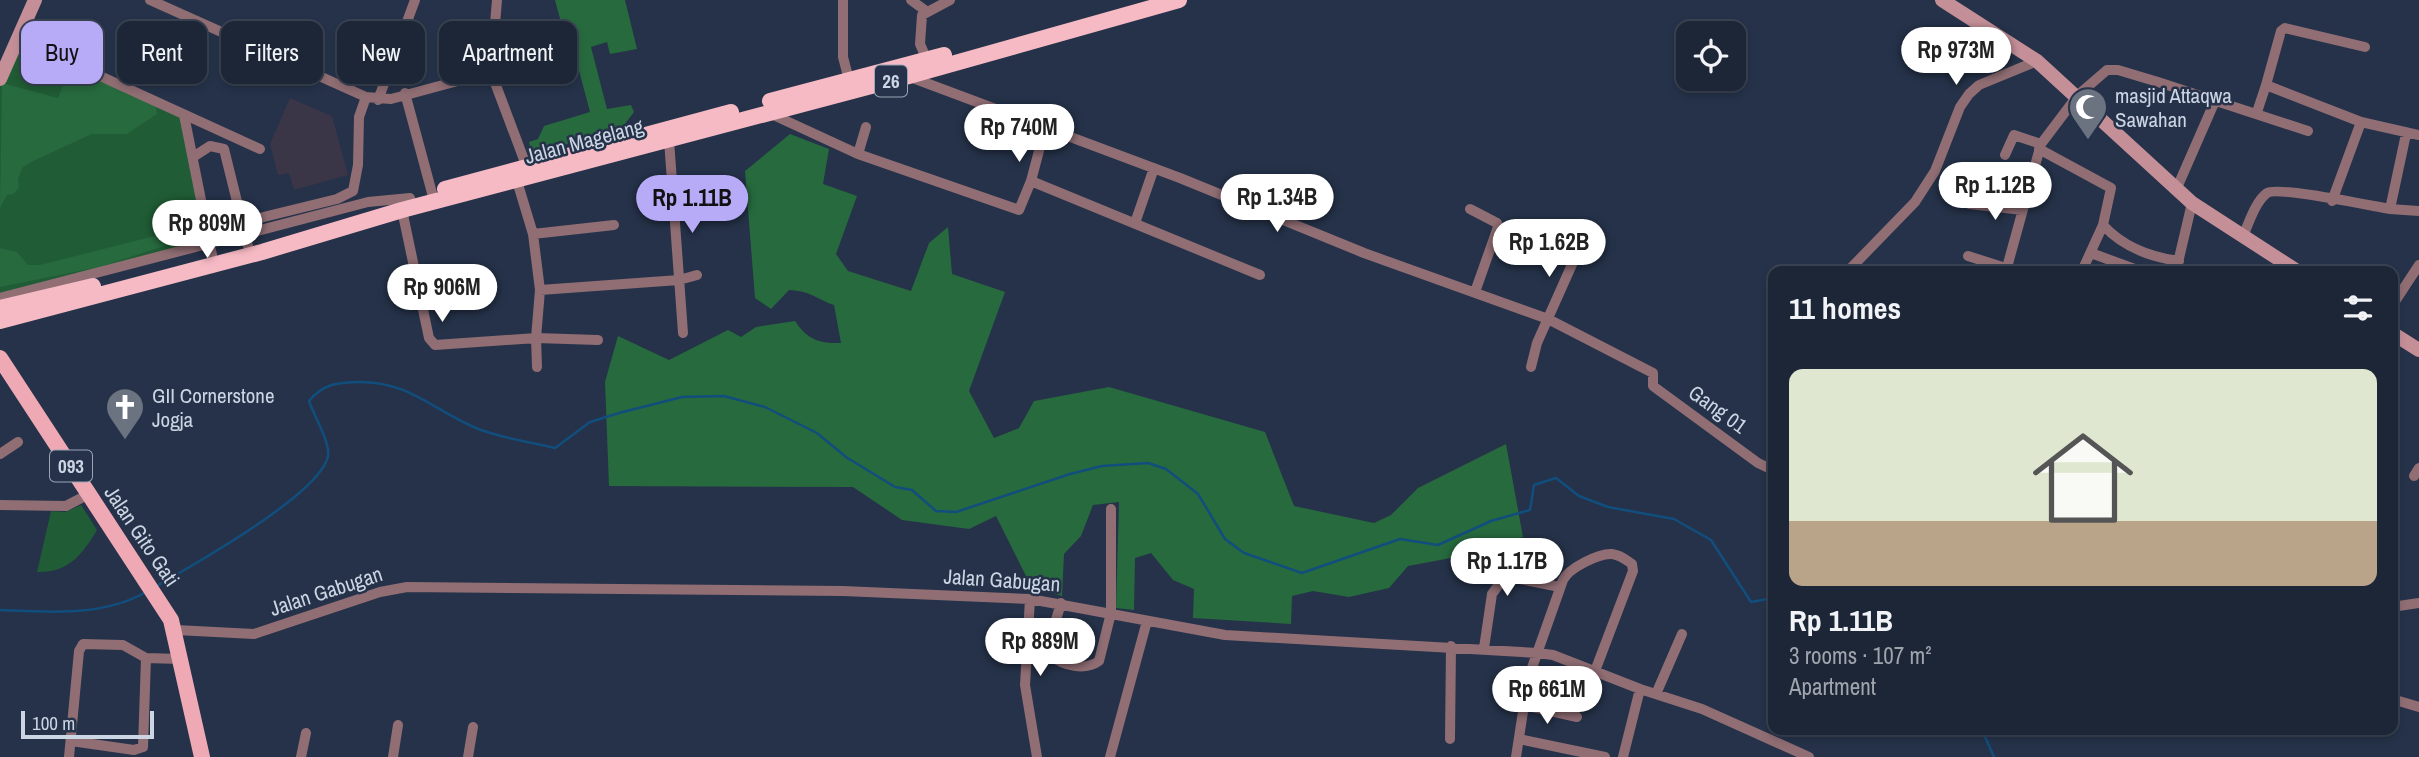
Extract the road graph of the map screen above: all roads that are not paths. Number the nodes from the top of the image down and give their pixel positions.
1 (35, 0) edge
2 (150, 0) edge
3 (415, 0) edge
4 (497, 0) edge
5 (843, 0) edge
6 (911, 0) edge
7 (950, 0) edge
8 (1139, 0) edge
9 (1180, 0) edge
10 (1942, 0) edge
11 (926, 11) junction
12 (495, 21) edge
13 (17, 38) junction
14 (2365, 47) dead end
15 (927, 60) junction
16 (2038, 61) junction
17 (909, 76) junction
18 (0, 79) edge
19 (849, 80) junction
20 (442, 84) edge
21 (496, 84) edge
22 (2266, 85) junction
23 (405, 93) junction
24 (2078, 96) junction
25 (366, 97) junction
26 (378, 100) junction
27 (2215, 101) junction
28 (2257, 112) junction
29 (769, 113) junction
30 (184, 115) junction
31 (2361, 122) junction
32 (866, 127) dead end
33 (1045, 128) junction
34 (217, 131) junction
35 (2308, 131) dead end
36 (2406, 134) junction
37 (2419, 135) edge
38 (670, 140) junction
39 (2040, 147) junction
40 (224, 149) junction
41 (260, 149) dead end
42 (600, 152) junction
43 (858, 154) junction
44 (2005, 155) dead end
45 (193, 157) junction
46 (526, 165) junction
47 (1154, 168) junction
48 (517, 181) junction
49 (1031, 181) junction
50 (2176, 190) junction
51 (432, 193) junction
52 (2332, 201) junction
53 (2192, 203) junction
54 (406, 204) junction
55 (1969, 204) dead end
56 (1470, 209) dead end
57 (2390, 209) junction
58 (2023, 210) junction
59 (2419, 211) edge
60 (243, 222) junction
61 (1135, 223) junction
62 (2103, 225) junction
63 (614, 226) dead end
64 (533, 234) junction
65 (2243, 236) junction
66 (247, 240) junction
67 (211, 249) junction
68 (1578, 251) dead end
69 (2091, 253) junction
70 (1968, 256) dead end
71 (2419, 265) edge
72 (1853, 266) edge
73 (1998, 266) edge
74 (2011, 266) edge
75 (2084, 266) edge
76 (2126, 266) edge
77 (2178, 266) edge
78 (2289, 266) edge
79 (697, 275) dead end
80 (1260, 275) dead end
81 (680, 280) junction
82 (540, 290) junction
83 (1475, 292) junction
84 (2398, 297) edge
85 (0, 298) edge
86 (0, 308) edge
87 (1548, 319) junction
88 (0, 321) edge
89 (683, 333) dead end
90 (2398, 337) edge
91 (536, 338) junction
92 (598, 340) dead end
93 (2419, 350) edge
94 (0, 358) edge
95 (537, 367) dead end
96 (1531, 367) dead end
97 (18, 442) dead end
98 (0, 454) edge
99 (1768, 468) edge
100 (89, 494) junction
101 (0, 505) edge
102 (1111, 509) dead end
103 (1560, 587) junction
104 (1030, 599) junction
105 (1061, 603) junction
106 (2419, 603) edge
107 (2398, 606) edge
108 (1111, 613) junction
109 (1147, 621) junction
110 (176, 630) junction
111 (1682, 634) dead end
112 (1451, 646) junction
113 (1484, 648) junction
114 (1537, 653) junction
115 (146, 658) junction
116 (180, 659) junction
117 (1595, 671) junction
118 (1640, 689) junction
119 (1656, 694) junction
120 (2398, 701) edge
121 (1524, 705) junction
122 (2419, 708) edge
123 (1577, 717) dead end
124 (398, 725) dead end
125 (473, 727) dead end
126 (306, 733) dead end
127 (1450, 739) dead end
128 (1519, 739) junction
129 (71, 741) junction
130 (69, 757) edge
131 (202, 757) edge
132 (301, 757) edge
133 (393, 757) edge
134 (468, 757) edge
135 (1037, 757) edge
136 (1110, 757) edge
137 (1516, 757) edge
138 (1605, 757) edge
139 (1623, 757) edge
140 (1809, 757) edge

1 - 13 main road
2 - 25 street
3 - 26 street
4 - 12 street
5 - 19 street
6 - 11 street
7 - 11 street
8 - 15 highway, Jalan Magelang / 26
9 - 17 highway, Jalan Magelang / 26
10 - 16 main road
11 - 15 street
13 - 18 main road
13 - 30 street
14 - 22 street
15 - 19 highway, Jalan Magelang / 26
16 - 24 main road
16 - 72 street
17 - 29 highway, Jalan Magelang / 26
17 - 33 street
19 - 42 highway, Jalan Magelang / 26
20 - 23 street
21 - 46 street
22 - 28 street
22 - 31 street
23 - 26 street
23 - 51 street
24 - 27 street
24 - 39 street
24 - 50 main road
25 - 26 street
25 - 60 street
27 - 28 street
27 - 50 street
28 - 35 street
29 - 38 highway, Jalan Magelang / 26
29 - 43 street
30 - 34 street
30 - 45 street
31 - 36 street
31 - 52 street
32 - 43 street
33 - 47 street
33 - 49 street
34 - 40 street
34 - 41 street
36 - 37 street
36 - 57 street
38 - 42 highway, Jalan Magelang / 26
38 - 81 street
39 - 44 street
39 - 58 street
39 - 62 street
40 - 45 street
40 - 60 street
42 - 46 highway, Jalan Magelang / 26
42 - 48 highway, Jalan Magelang / 26
43 - 49 street
45 - 67 street
46 - 51 highway, Jalan Magelang / 26
47 - 61 street
47 - 83 street
48 - 54 highway, Jalan Magelang / 26
48 - 64 street
49 - 61 street
50 - 53 main road
51 - 54 highway, Jalan Magelang / 26
52 - 57 street
52 - 65 street
53 - 65 main road
53 - 77 street
54 - 66 highway, Jalan Magelang / 26
54 - 88 highway, Jalan Magelang / 26
54 - 91 street
55 - 58 street
56 - 83 street
57 - 59 street
58 - 74 street
60 - 66 street
61 - 80 street
62 - 69 street
62 - 77 street
63 - 64 street
64 - 82 street
65 - 78 main road
66 - 67 highway, Jalan Magelang / 26
67 - 85 street
67 - 86 highway, Jalan Magelang / 26
68 - 87 street
69 - 75 street
69 - 76 street
70 - 73 street
71 - 84 street
79 - 81 street
81 - 82 street
81 - 89 street
82 - 91 street
83 - 87 street
87 - 96 street
87 - 99 street, Gang 01
90 - 93 main road
91 - 92 street
91 - 95 street
94 - 100 main road, Jalan Gito Gati / 093
97 - 98 street
100 - 101 street
100 - 110 main road, Jalan Gito Gati / 093
102 - 108 street
103 - 113 street
103 - 114 street
103 - 117 street
104 - 105 street, Jalan Gabugan
104 - 110 street, Jalan Gabugan
104 - 135 street
105 - 108 street, Jalan Gabugan
105 - 108 street
106 - 107 street
108 - 109 street, Jalan Gabugan
109 - 112 street, Jalan Gabugan
109 - 136 street
110 - 116 main road, Jalan Gito Gati / 093
111 - 119 street
112 - 113 street, Jalan Gabugan
112 - 127 street
113 - 114 street, Jalan Gabugan
114 - 117 street, Jalan Gabugan
114 - 121 street
115 - 116 street
115 - 129 street
115 - 129 street
116 - 131 main road, Jalan Gito Gati / 093
117 - 118 street, Jalan Gabugan
118 - 119 street, Jalan Gabugan
118 - 139 street
119 - 140 street, Jalan Gabugan
120 - 122 street
121 - 123 street
121 - 128 street
124 - 133 street
125 - 134 street
126 - 132 street
128 - 137 street
128 - 138 street
129 - 130 street

